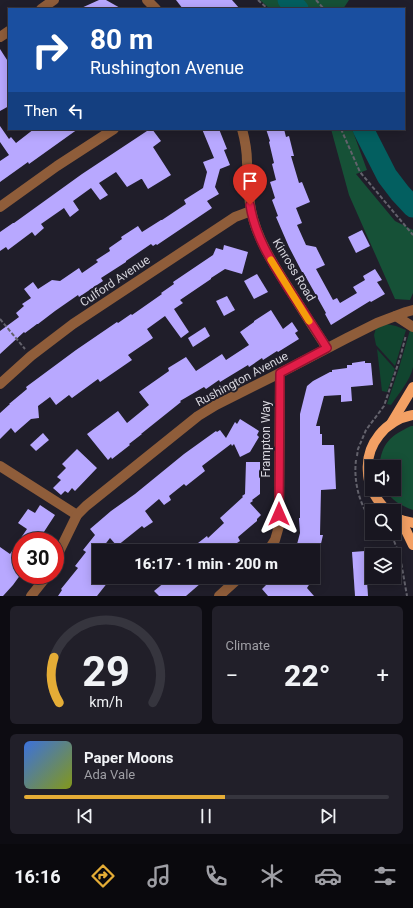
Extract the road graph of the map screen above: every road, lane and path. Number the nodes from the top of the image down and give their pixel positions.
1 (54, 0) edge
2 (147, 0) edge
3 (258, 0) edge
4 (316, 0) edge
5 (42, 8) edge
6 (155, 8) edge
7 (267, 8) edge
8 (323, 8) edge
9 (112, 130) edge
10 (242, 130) edge
11 (341, 130) edge
12 (0, 207) edge
13 (251, 212) junction
14 (413, 235) edge
15 (413, 310) edge
16 (396, 316) junction
17 (0, 318) edge
18 (413, 327) edge
19 (327, 348) junction
20 (31, 356) junction
21 (280, 373) junction
22 (0, 384) edge
23 (413, 387) edge
24 (413, 415) edge
25 (390, 424) junction
26 (0, 466) edge
27 (381, 504) edge
28 (77, 515) junction
29 (401, 519) edge
30 (401, 523) edge
31 (413, 523) edge
32 (393, 540) edge
33 (64, 542) edge
34 (272, 544) edge
35 (413, 545) edge
36 (40, 584) edge
37 (232, 584) edge
38 (30, 596) edge
39 (219, 596) edge
40 (407, 596) edge

1 - 5 street
2 - 6 street
3 - 7 path
4 - 8 path
9 - 12 street
10 - 13 street, Kinross Road
11 - 14 path
13 - 19 street, Kinross Road
13 - 20 street, Culford Avenue
15 - 16 street, Rushington Avenue
16 - 18 street
16 - 19 street, Rushington Avenue
17 - 20 path
19 - 21 street, Rushington Avenue
20 - 22 street, Culford Avenue
21 - 28 street, Rushington Avenue
21 - 34 street, Frampton Way
23 - 25 main road
24 - 25 main road
25 - 27 main road
26 - 28 street
28 - 33 street, Rushington Avenue
29 - 31 main road
30 - 35 main road
32 - 40 path
36 - 38 street
37 - 39 street

